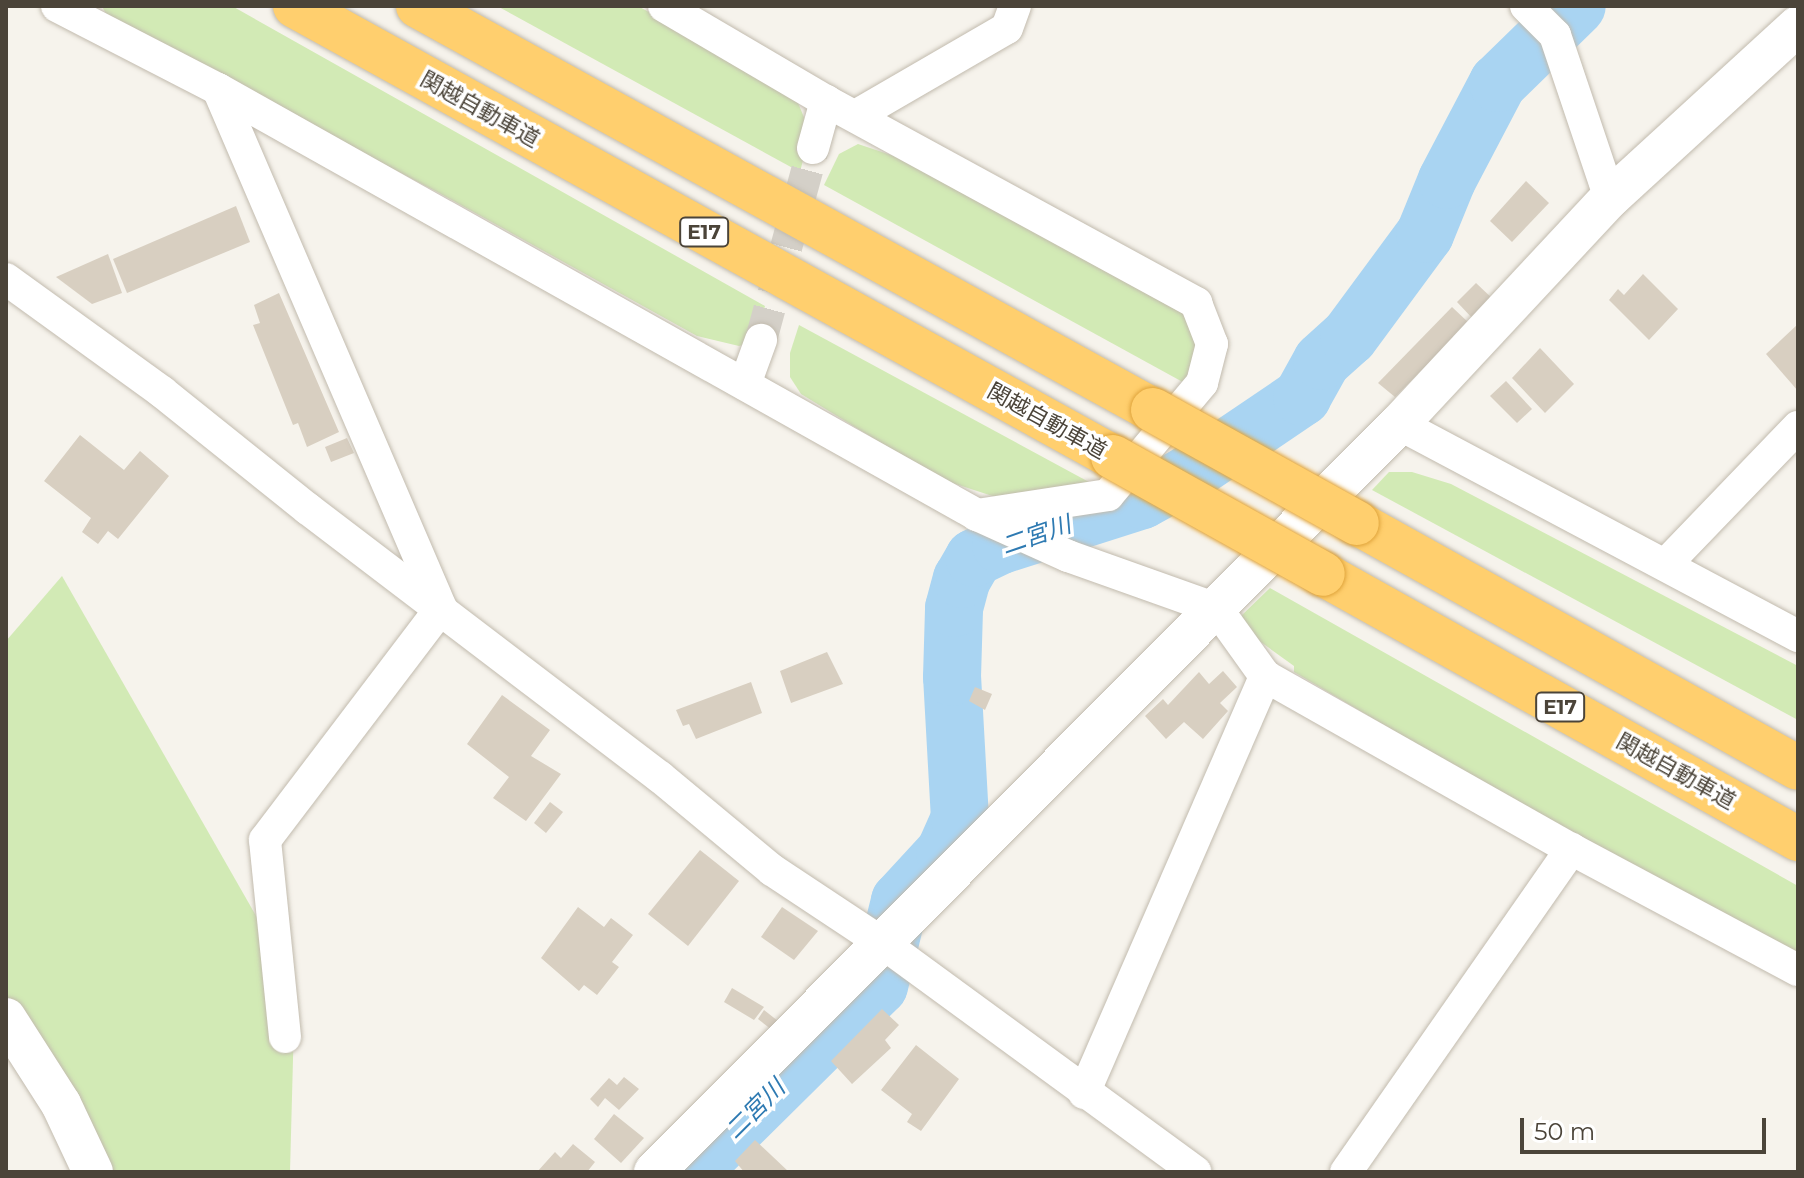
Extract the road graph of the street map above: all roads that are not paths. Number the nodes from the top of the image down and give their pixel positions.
1 (57, 6) edge
2 (295, 6) edge
3 (418, 6) edge
4 (664, 6) edge
5 (1015, 6) edge
6 (1526, 6) edge
7 (1798, 26) edge
8 (218, 89) junction
9 (826, 101) junction
10 (857, 115) junction
11 (813, 148) tunnel mouth
12 (1610, 198) junction
13 (6, 279) edge
14 (761, 340) tunnel mouth
15 (745, 384) junction
16 (1399, 424) junction
17 (1798, 427) edge
18 (977, 515) junction
19 (1666, 564) junction
20 (441, 608) junction
21 (1217, 609) junction
22 (1798, 636) edge
23 (1265, 676) junction
24 (1798, 768) edge
25 (1798, 839) edge
26 (1571, 849) junction
27 (884, 944) junction
28 (1798, 970) edge
29 (6, 1018) edge
30 (285, 1037) dead end
31 (1084, 1093) junction
32 (93, 1172) edge
33 (654, 1172) edge
34 (1195, 1172) edge
35 (1346, 1172) edge

1 - 8 street
2 - 25 highway, 関越自動車道 / E17, bridge
3 - 24 highway, bridge
4 - 9 street
5 - 10 street
6 - 12 street
7 - 12 street
8 - 15 street
8 - 20 street
9 - 10 street
9 - 11 street
10 - 18 street
12 - 16 street
13 - 20 street
14 - 15 street
15 - 18 street
16 - 19 street
16 - 21 street
17 - 19 street
18 - 21 street
19 - 22 street
20 - 27 street
20 - 30 street
21 - 23 street
21 - 27 street
23 - 26 street
23 - 31 street
26 - 28 street
26 - 35 street
27 - 31 street
27 - 33 street
29 - 32 street
31 - 34 street

